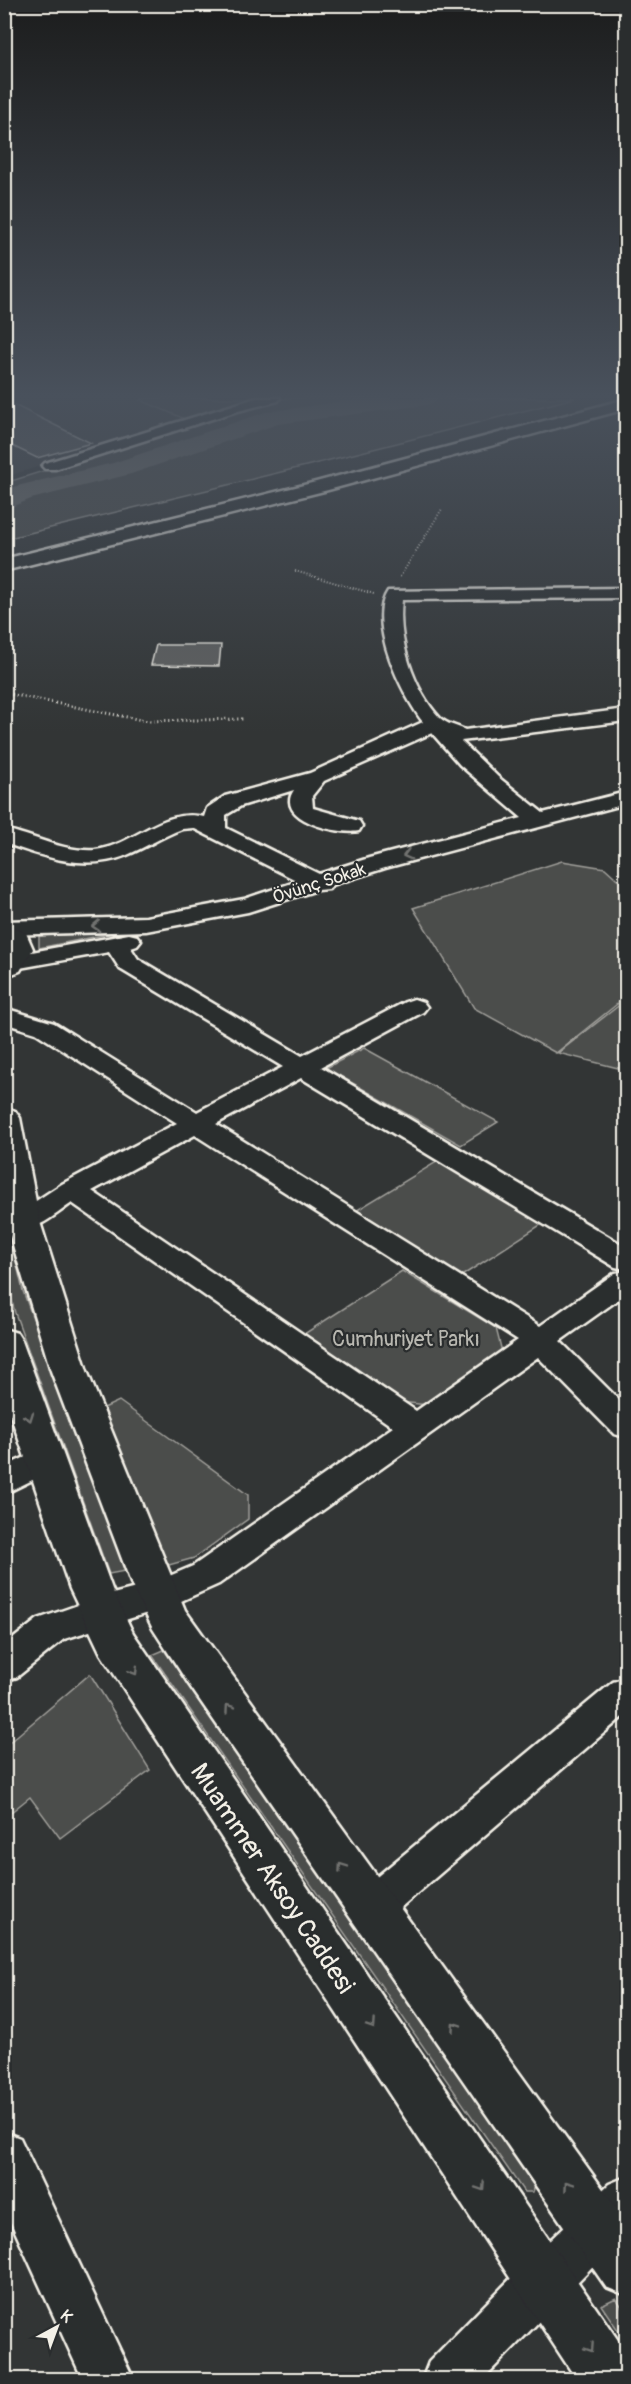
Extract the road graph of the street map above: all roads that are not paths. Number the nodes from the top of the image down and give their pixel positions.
1 (157, 509) edge
2 (229, 509) edge
3 (26, 541) dead end
4 (4, 567) edge
5 (627, 593) edge
6 (627, 715) edge
7 (435, 724) junction
8 (317, 777) junction
9 (627, 798) edge
10 (627, 813) edge
11 (539, 821) junction
12 (351, 826) dead end
13 (215, 831) junction
14 (4, 835) edge
15 (321, 884) junction
16 (4, 929) edge
17 (116, 943) junction
18 (9, 966) edge
19 (414, 1007) dead end
20 (4, 1015) edge
21 (302, 1067) junction
22 (4, 1118) edge
23 (196, 1124) junction
24 (72, 1190) junction
25 (23, 1222) junction
26 (627, 1260) edge
27 (627, 1280) edge
28 (540, 1340) junction
29 (4, 1341) edge
30 (627, 1426) edge
31 (417, 1428) junction
32 (45, 1460) junction
33 (4, 1482) edge
34 (157, 1596) junction
35 (101, 1611) junction
36 (4, 1667) edge
37 (627, 1693) edge
38 (370, 1907) junction
39 (4, 2154) edge
40 (613, 2214) edge
41 (627, 2267) edge
42 (543, 2280) junction
43 (109, 2379) edge
44 (447, 2379) edge
45 (611, 2379) edge

1 - 3 main road
2 - 4 main road
5 - 7 street
6 - 7 street
7 - 8 street
7 - 11 street
8 - 12 street
8 - 13 street
9 - 11 street, Övünç Sokak
10 - 17 street, Övünç Sokak
11 -> 15 street, Övünç Sokak
13 - 14 street
13 - 15 street
15 -> 16 street, Övünç Sokak
16 - 18 main road
17 - 18 street, Övünç Sokak
17 - 21 street
19 - 21 street
20 - 23 street
21 - 23 street
21 - 26 street
22 - 25 main road
23 - 24 street
23 - 28 street
24 - 25 street
24 - 31 street
25 - 34 main road
27 - 28 street
28 - 30 street
28 - 31 street
29 -> 32 main road, Muammer Aksoy Caddesi
31 - 34 street
32 - 33 street
32 - 35 main road, Muammer Aksoy Caddesi
34 - 35 street
38 -> 34 main road
35 - 36 street
35 -> 42 main road, Muammer Aksoy Caddesi
37 - 38 street
40 -> 38 main road
39 - 43 street
40 - 41 main road
40 - 42 street
42 - 44 street
42 -> 45 main road, Muammer Aksoy Caddesi

